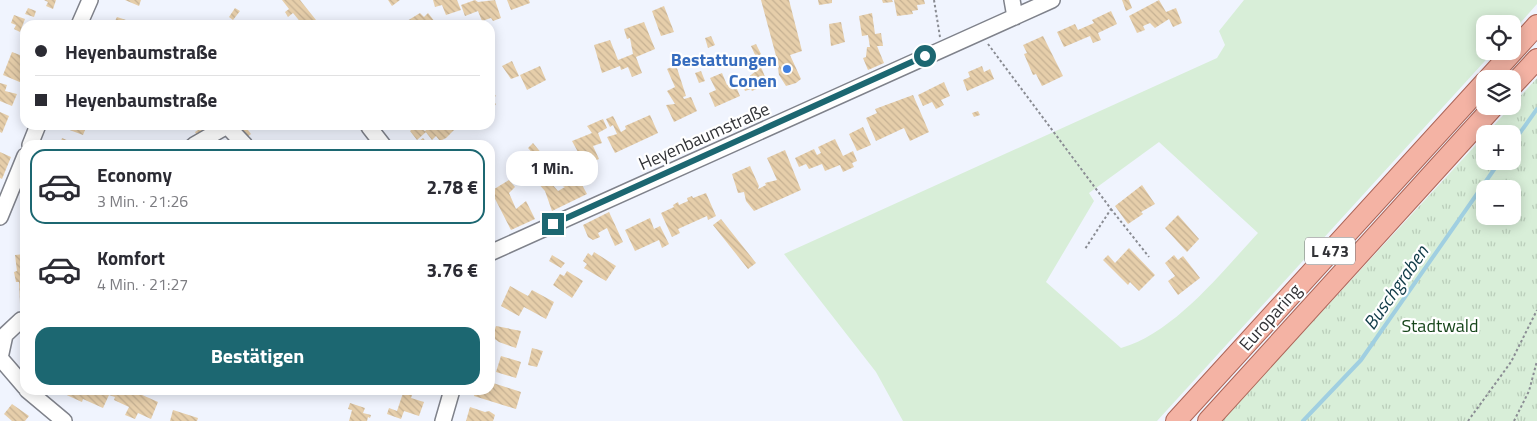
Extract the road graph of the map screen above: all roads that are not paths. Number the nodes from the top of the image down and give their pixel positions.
1 (90, 0) edge
2 (1012, 0) edge
3 (1052, 0) edge
4 (1015, 17) junction
5 (82, 20) edge
6 (1537, 25) edge
7 (1537, 59) edge
8 (1496, 70) edge
9 (1521, 76) edge
10 (1476, 92) edge
11 (1486, 115) edge
12 (219, 130) edge
13 (232, 130) edge
14 (370, 130) edge
15 (202, 140) edge
16 (240, 140) edge
17 (379, 140) edge
18 (20, 168) edge
19 (0, 217) edge
20 (495, 251) edge
21 (20, 319) edge
22 (0, 322) edge
23 (20, 322) edge
24 (0, 358) edge
25 (20, 382) edge
26 (33, 395) edge
27 (451, 395) edge
28 (64, 421) edge
29 (443, 421) edge
30 (1176, 421) edge
31 (1208, 421) edge

1 - 5 street
2 - 4 street
3 - 4 street, Heyenbaumstraße
4 - 20 street, Heyenbaumstraße
6 - 8 main road
7 - 9 main road
10 - 30 main road, Europaring / L 473
11 - 31 main road, Europaring / L 473
12 - 15 street
13 - 16 street
14 - 17 street
18 - 19 street
21 - 22 street
23 - 24 street
24 - 25 street
26 - 28 street
27 - 29 street

